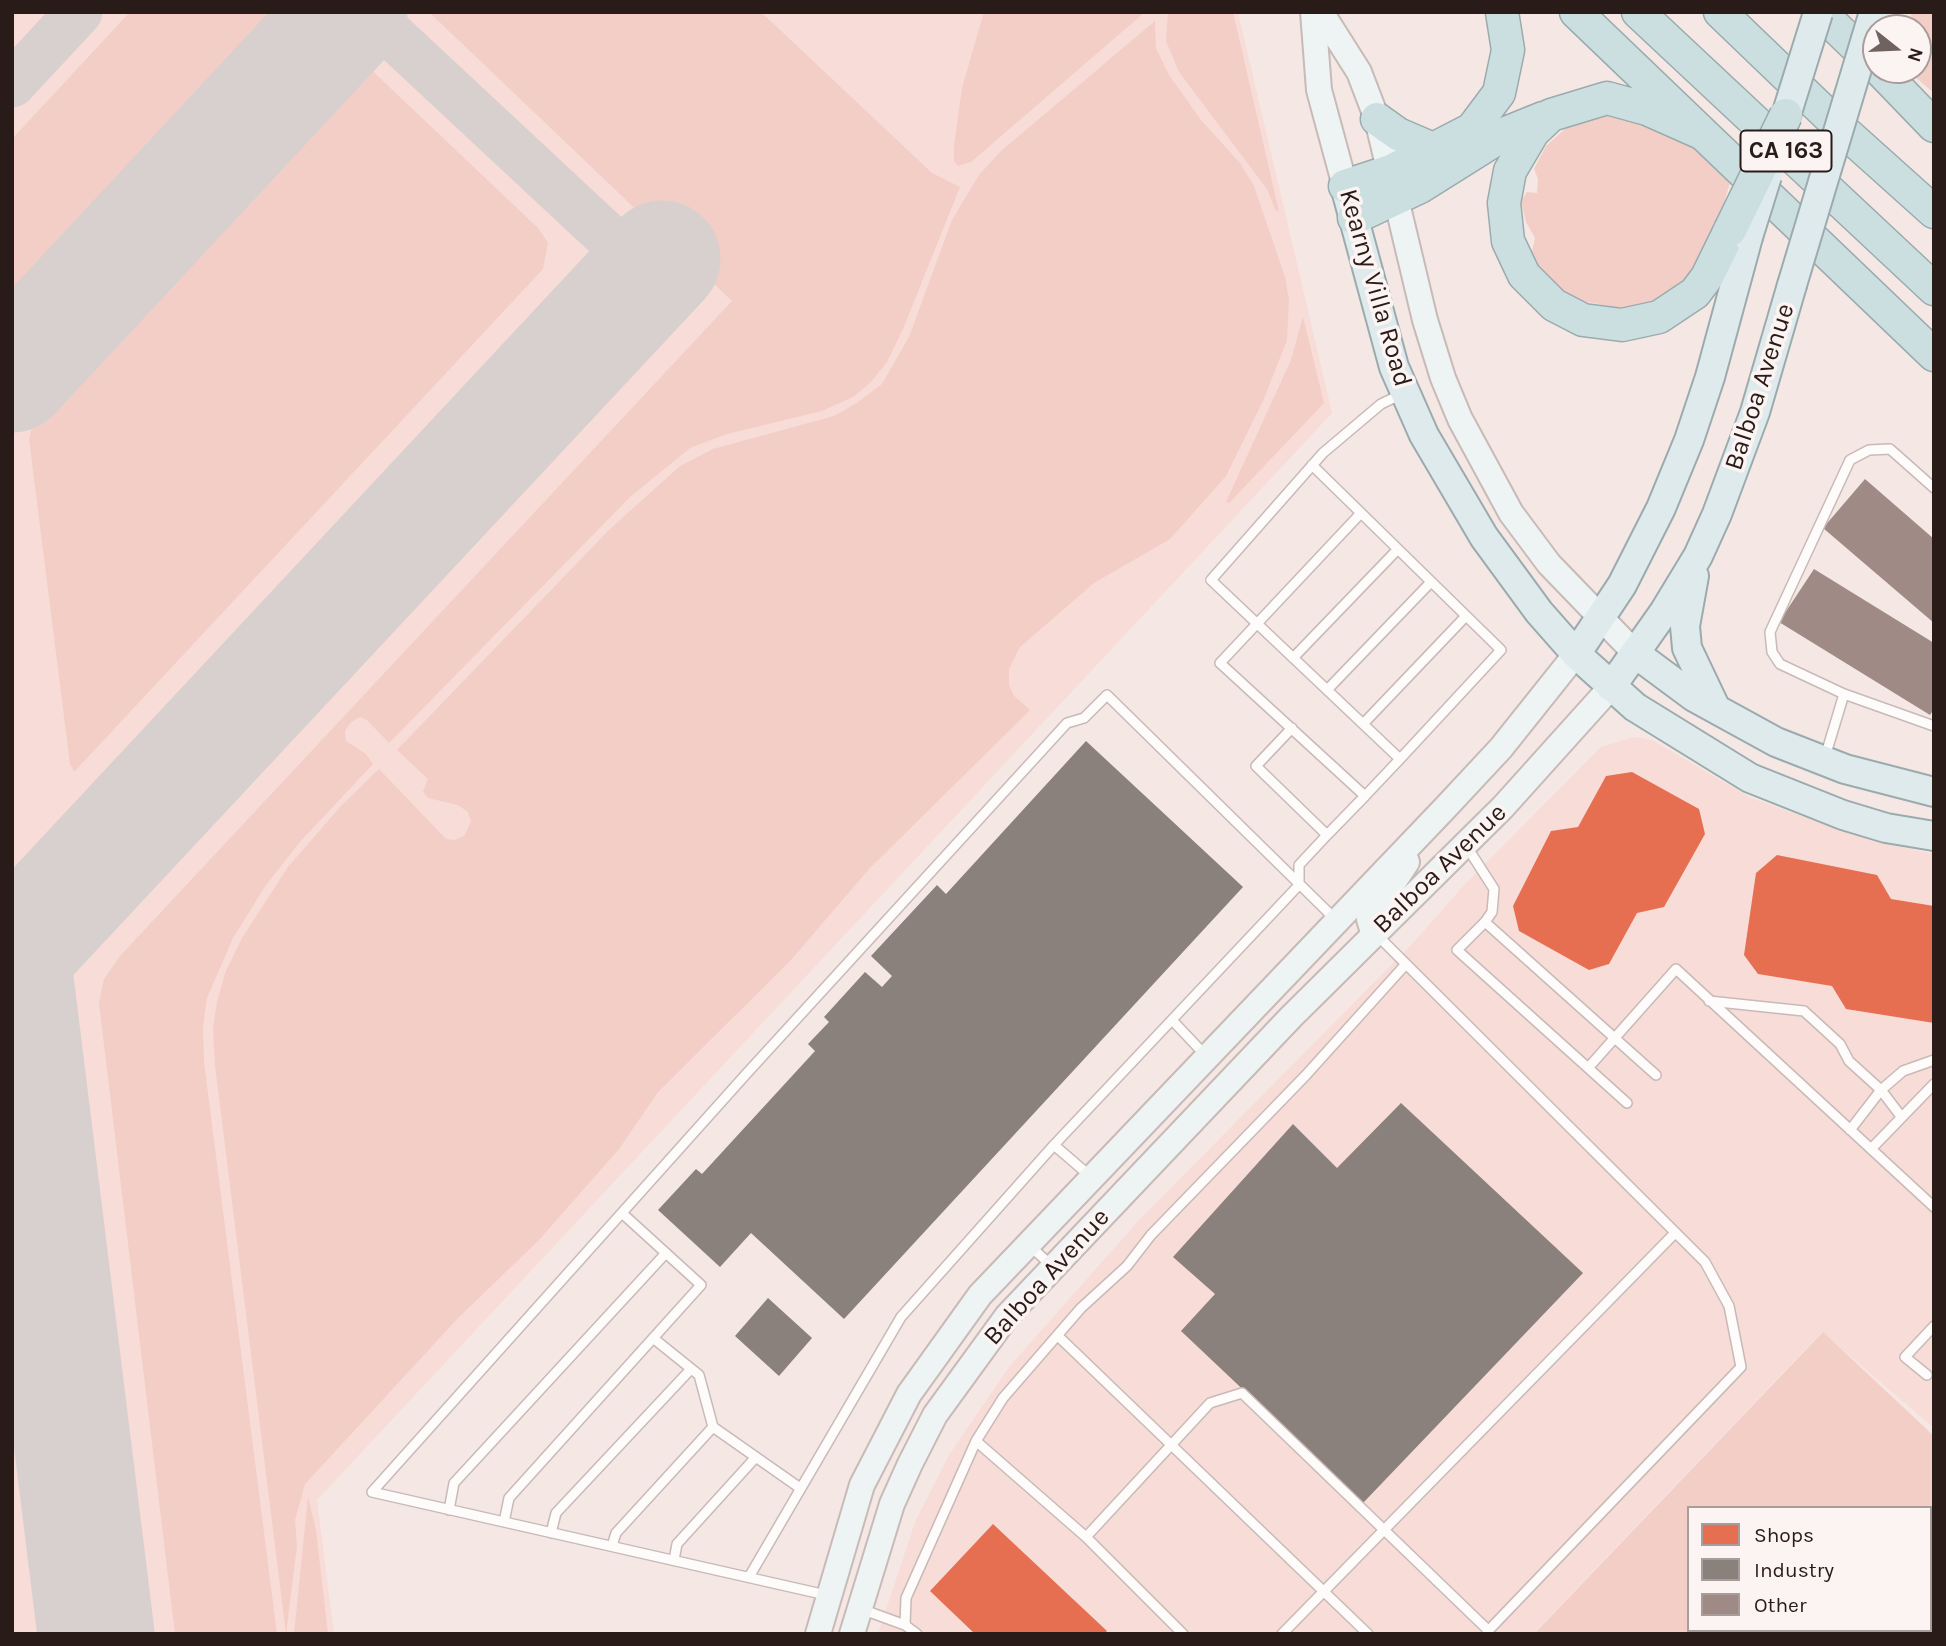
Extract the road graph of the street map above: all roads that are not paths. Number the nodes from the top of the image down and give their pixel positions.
1 (1313, 12) edge
2 (1321, 12) edge
3 (1502, 12) edge
4 (1576, 12) edge
5 (1638, 12) edge
6 (1720, 12) edge
7 (1820, 12) edge
8 (1874, 12) edge
9 (1862, 51) edge
10 (1895, 84) edge
11 (1905, 84) edge
12 (1934, 107) edge
13 (1551, 115) junction
14 (1786, 115) joint
15 (1377, 119) junction
16 (1934, 126) edge
17 (1700, 133) junction
18 (1433, 149) junction
19 (1394, 184) junction
20 (1345, 186) junction
21 (1934, 212) edge
22 (1354, 218) junction
23 (1739, 234) junction
24 (1934, 289) edge
25 (1934, 355) edge
26 (1404, 394) junction
27 (1312, 465) junction
28 (1934, 488) edge
29 (1360, 513) junction
30 (1398, 549) junction
31 (1698, 556) junction
32 (1431, 582) junction
33 (1466, 616) junction
34 (1600, 619) junction
35 (1256, 624) junction
36 (1576, 654) junction
37 (1636, 654) junction
38 (1293, 658) junction
39 (1611, 687) junction
40 (1327, 691) junction
41 (1844, 694) junction
42 (1718, 711) junction
43 (1363, 724) junction
44 (1934, 726) edge
45 (1292, 728) junction
46 (1400, 759) junction
47 (1823, 762) junction
48 (1934, 792) edge
49 (1365, 796) junction
50 (1427, 827) junction
51 (1327, 835) junction
52 (1934, 836) edge
53 (1466, 846) junction
54 (1299, 885) junction
55 (1337, 920) junction
56 (1485, 922) junction
57 (1374, 932) junction
58 (1406, 964) junction
59 (1709, 1000) junction
60 (1172, 1020) junction
61 (1615, 1039) junction
62 (1207, 1057) junction
63 (1934, 1060) edge
64 (1588, 1068) junction
65 (1656, 1075) dead end
66 (1934, 1084) edge
67 (1881, 1090) junction
68 (1627, 1103) dead end
69 (1900, 1115) junction
70 (1850, 1130) junction
71 (1054, 1145) junction
72 (1871, 1149) junction
73 (1093, 1179) junction
74 (1934, 1207) edge
75 (623, 1214) junction
76 (1675, 1233) junction
77 (1029, 1245) junction
78 (666, 1254) junction
79 (1054, 1267) junction
80 (1934, 1326) edge
81 (1058, 1336) junction
82 (653, 1338) junction
83 (691, 1369) junction
84 (1927, 1375) dead end
85 (713, 1427) junction
86 (976, 1441) junction
87 (1173, 1445) junction
88 (756, 1457) junction
89 (800, 1488) junction
90 (449, 1510) junction
91 (504, 1522) junction
92 (1386, 1528) junction
93 (551, 1533) junction
94 (1086, 1537) junction
95 (612, 1546) junction
96 (674, 1560) junction
97 (749, 1577) junction
98 (1324, 1592) junction
99 (860, 1609) junction
100 (825, 1619) edge
101 (905, 1625) junction
102 (1487, 1632) edge
103 (852, 1634) edge
104 (917, 1634) edge
105 (1184, 1634) edge
106 (1282, 1634) edge
107 (1368, 1634) edge

1 - 20 main road, Kearny Villa Road
2 - 15 main road, Kearny Villa Road
3 - 18 highway
4 - 17 highway
5 - 24 highway, CA 163
6 - 21 highway, CA 163
7 - 9 highway
7 - 14 main road, bridge
8 - 31 main road, Balboa Avenue, bridge
10 - 16 highway
11 - 12 highway
13 - 17 highway
13 - 19 highway
13 - 23 highway
14 - 23 highway, bridge
15 - 18 highway
15 - 19 main road, Kearny Villa Road
17 - 25 highway
18 - 19 highway
19 - 20 highway
19 - 22 highway
19 - 34 main road, Kearny Villa Road
20 - 22 main road, Kearny Villa Road
22 - 26 main road, Kearny Villa Road
23 - 34 main road, Balboa Avenue
26 - 27 lane
26 - 36 main road, Kearny Villa Road
27 - 29 lane
27 - 35 lane
28 - 41 lane
29 - 30 lane
29 - 35 lane
30 - 32 lane
30 - 38 lane
31 - 37 main road, Balboa Avenue
31 - 42 main road
32 - 33 lane
32 - 40 lane
33 - 43 lane
33 - 46 lane
34 - 36 main road, Balboa Avenue
34 - 37 main road, Kearny Villa Road
35 - 38 lane
35 - 45 lane
36 - 39 main road, Kearny Villa Road
36 - 50 main road, Balboa Avenue
37 - 39 main road, Balboa Avenue
37 - 42 main road, Kearny Villa Road
38 - 40 lane
39 - 52 main road, Kearny Villa Road
39 - 53 main road, Balboa Avenue
40 - 43 lane
41 - 44 lane
41 - 47 lane
42 - 47 main road, Kearny Villa Road
43 - 46 lane
45 - 49 lane
45 - 51 lane
46 - 49 lane
47 - 48 main road, Kearny Villa Road
49 - 51 lane
50 - 55 main road, Balboa Avenue
50 - 57 main road
51 - 54 lane
53 - 56 lane
53 - 57 main road, Balboa Avenue
54 - 55 lane
54 - 60 lane
54 - 75 lane
55 - 62 main road, Balboa Avenue
56 - 61 lane
56 - 64 lane
57 - 58 lane
57 - 79 main road, Balboa Avenue
58 - 76 lane
58 - 81 lane
59 - 61 lane
59 - 67 lane
59 - 70 lane
60 - 62 lane
60 - 71 lane
61 - 64 lane
61 - 65 lane
62 - 73 main road, Balboa Avenue
63 - 67 lane
64 - 68 lane
66 - 69 lane
67 - 69 lane
67 - 70 lane
69 - 72 lane
70 - 72 lane
71 - 73 lane
71 - 89 lane
72 - 74 lane
73 - 77 main road, Balboa Avenue
75 - 78 lane
75 - 90 lane
76 - 92 lane
76 - 102 lane
77 - 79 lane
77 - 100 main road, Balboa Avenue
78 - 82 lane
78 - 90 lane
79 - 99 main road, Balboa Avenue
80 - 84 lane
81 - 86 lane
81 - 87 lane
82 - 83 lane
82 - 91 lane
83 - 85 lane
83 - 93 lane
85 - 88 lane
85 - 95 lane
86 - 94 lane
86 - 101 lane
87 - 92 lane
87 - 94 lane
87 - 98 lane
88 - 89 lane
88 - 96 lane
89 - 97 lane
90 - 91 lane
91 - 93 lane
92 - 98 lane
92 - 102 lane
93 - 95 lane
94 - 105 lane
95 - 96 lane
96 - 97 lane
97 - 100 lane
98 - 106 lane
98 - 107 lane
99 - 101 lane
99 - 103 main road, Balboa Avenue
101 - 104 lane

